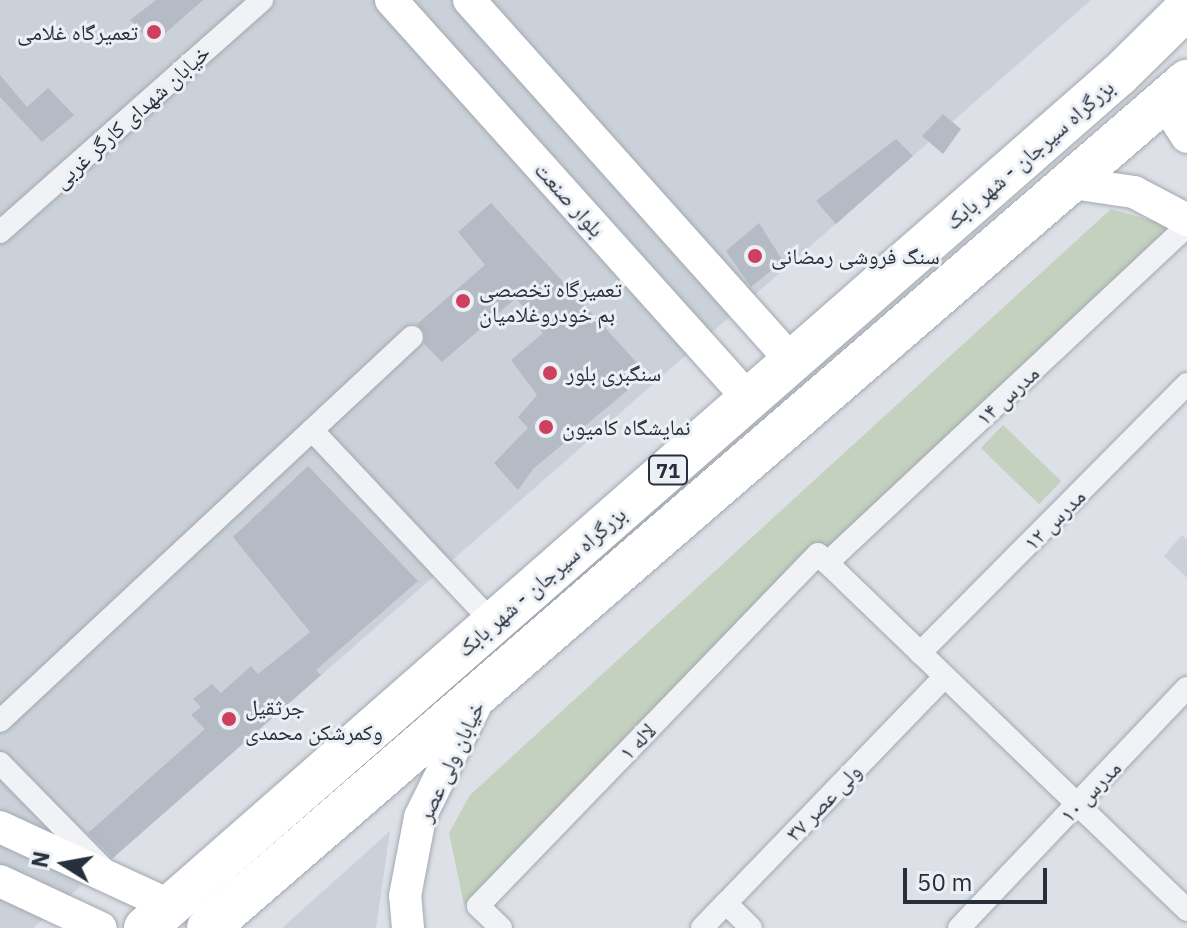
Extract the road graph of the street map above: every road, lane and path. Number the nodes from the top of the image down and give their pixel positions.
1 (262, 0) edge
2 (391, 0) edge
3 (469, 0) edge
4 (1187, 8) edge
5 (1175, 90) edge
6 (1187, 137) edge
7 (1066, 182) junction
8 (1187, 223) edge
9 (0, 232) edge
10 (412, 337) dead end
11 (792, 361) junction
12 (1187, 384) edge
13 (749, 399) junction
14 (312, 430) junction
15 (822, 559) junction
16 (493, 623) junction
17 (920, 653) junction
18 (944, 677) junction
19 (1187, 688) edge
20 (484, 689) junction
21 (0, 721) edge
22 (0, 763) edge
23 (1077, 804) junction
24 (0, 827) edge
25 (115, 880) junction
26 (0, 881) edge
27 (726, 903) junction
28 (1187, 910) edge
29 (158, 917) edge
30 (101, 928) edge
31 (208, 928) edge
32 (408, 928) edge
33 (501, 928) edge
34 (702, 928) edge
35 (751, 928) edge
36 (959, 928) edge

1 - 9 street, خیابان شهدای کارگر غربی
2 - 13 street, بلوار صنعت
3 - 11 street
4 - 11 highway, بزرگراه سیرجان - شهر بابک / 71
5 - 6 street
5 - 7 highway, بزرگراه سیرجان - شهر بابک / 71
7 - 8 street
7 - 20 highway, بزرگراه سیرجان - شهر بابک / 71
8 - 15 street, مدرس ۱۴
10 - 14 street
11 - 13 highway, بزرگراه سیرجان - شهر بابک / 71
12 - 17 street, مدرس ۱۲
13 - 16 highway, بزرگراه سیرجان - شهر بابک / 71
14 - 16 street
14 - 21 street
15 - 17 street
15 - 33 street, لاله ۱
16 - 29 highway, بزرگراه سیرجان - شهر بابک / 71
17 - 18 street
18 - 23 street
18 - 27 street, ولی عصر ۳۷
19 - 23 street, مدرس ۱۰
20 - 31 highway, بزرگراه سیرجان - شهر بابک / 71
20 - 32 street, خیابان ولی عصر
22 - 25 street
23 - 28 street
23 - 36 street, مدرس ۱۰
24 - 25 street
25 - 29 street
26 - 30 street
27 - 34 street, ولی عصر ۳۷
27 - 35 street

